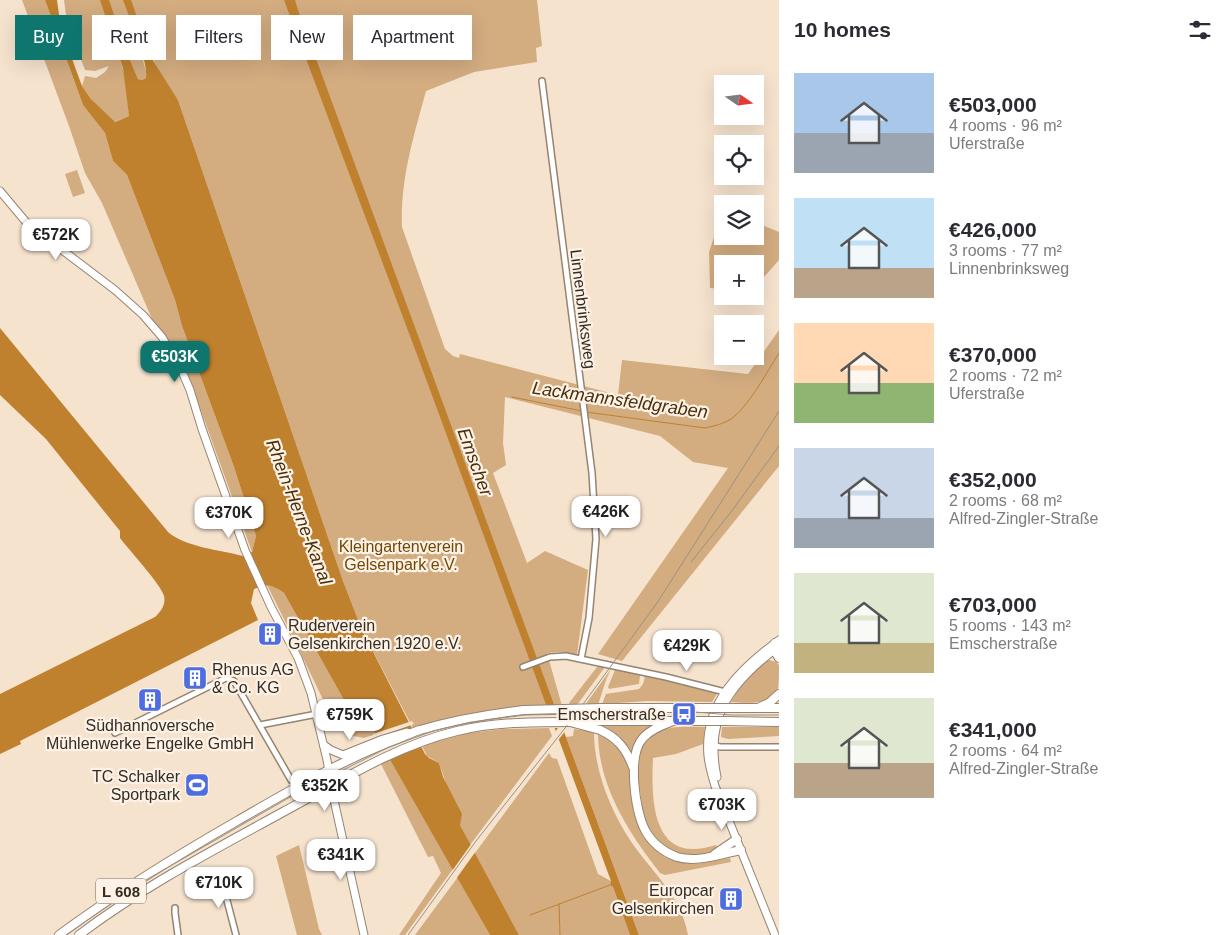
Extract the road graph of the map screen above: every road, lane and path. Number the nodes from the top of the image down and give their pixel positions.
1 (542, 82) dead end
2 (0, 191) edge
3 (777, 645) edge
4 (779, 658) edge
5 (581, 659) junction
6 (523, 667) dead end
7 (728, 693) junction
8 (779, 694) edge
9 (758, 708) junction
10 (779, 708) edge
11 (317, 714) junction
12 (673, 721) junction
13 (779, 722) edge
14 (260, 725) junction
15 (600, 726) junction
16 (115, 733) dead end
17 (324, 744) junction
18 (376, 744) junction
19 (711, 745) junction
20 (779, 747) edge
21 (633, 769) junction
22 (330, 770) junction
23 (291, 780) dead end
24 (331, 785) junction
25 (737, 839) junction
26 (741, 850) junction
27 (712, 856) junction
28 (224, 882) dead end
29 (176, 908) dead end
30 (59, 935) edge
31 (79, 935) edge
32 (178, 935) edge
33 (236, 935) edge
34 (364, 935) edge
35 (775, 935) edge

1 - 5 street, Linnenbrinksweg
2 - 11 main road
3 - 4 main road
3 - 7 main road
5 - 6 street
5 - 7 street
7 - 19 main road
8 - 9 main road
9 - 10 main road, L 608
9 - 18 main road, L 608, bridge
11 - 14 street
11 - 17 main road
12 - 13 main road, L 608, bridge
12 - 15 main road, L 608
12 - 21 main road, L 608
14 - 16 street
14 - 23 street
15 - 21 main road, L 608
15 - 24 main road, L 608, bridge
17 - 18 main road
17 - 22 main road
18 - 22 main road, L 608
19 - 20 street
19 - 25 main road
21 - 27 main road, L 608
22 - 24 main road
22 - 30 main road, L 608
24 - 31 main road, L 608
24 - 34 main road
25 - 26 main road
25 - 27 main road, L 608
26 - 27 main road, L 608
26 - 35 main road
28 - 33 street
29 - 32 street

